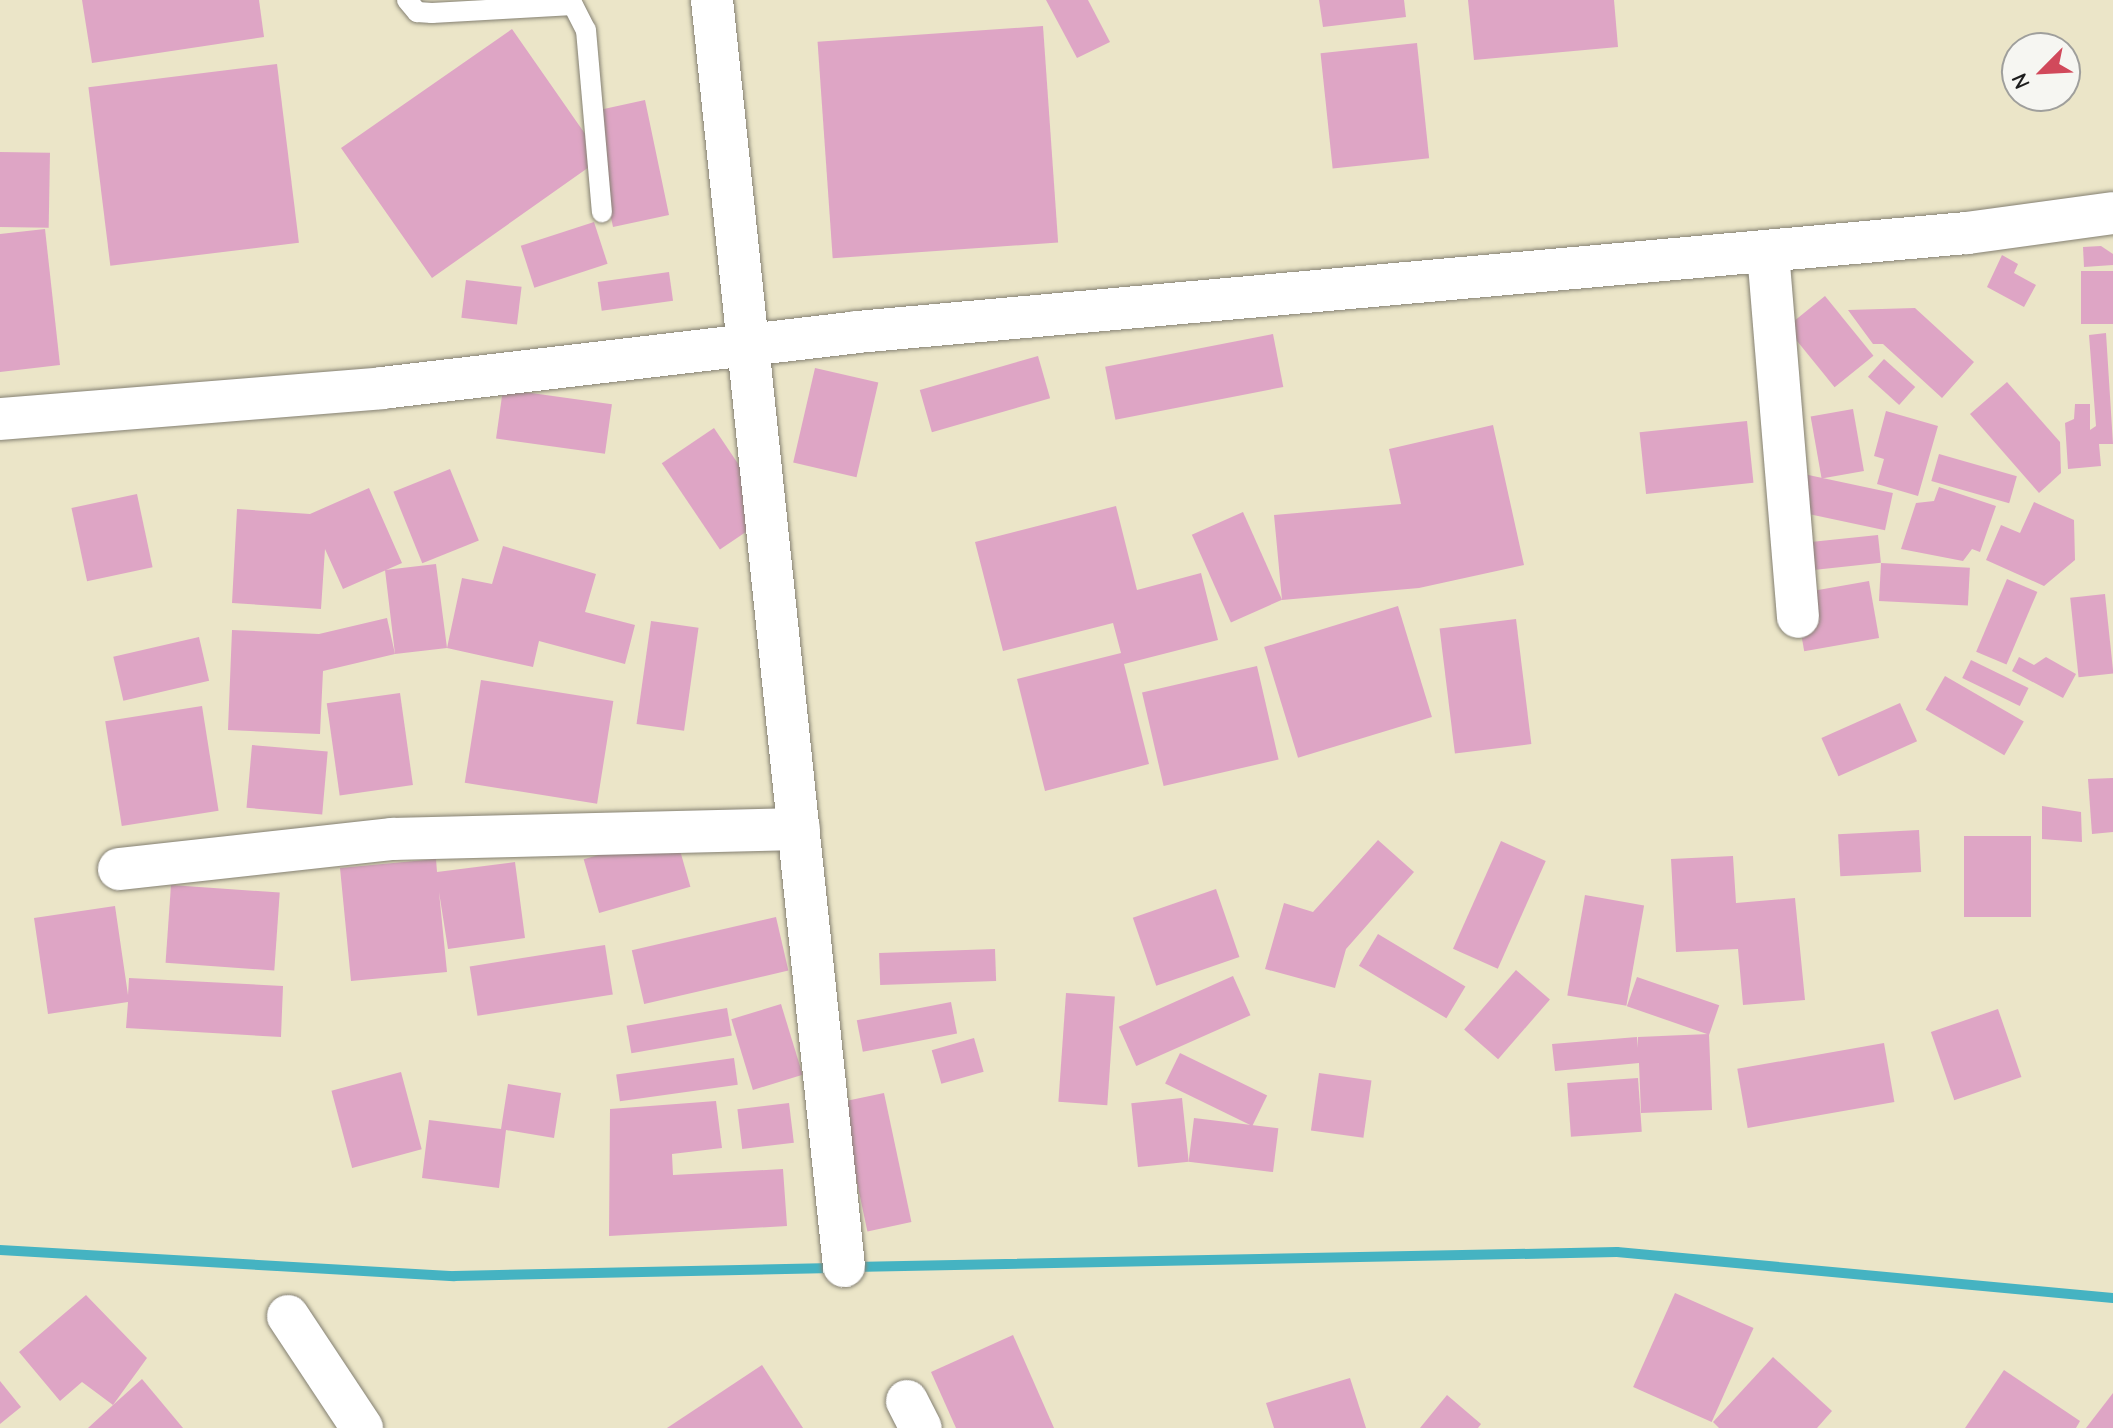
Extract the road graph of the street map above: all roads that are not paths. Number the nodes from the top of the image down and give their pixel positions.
1 (407, 0) edge
2 (712, 0) edge
3 (602, 212) dead end
4 (2113, 213) edge
5 (1768, 252) junction
6 (749, 345) junction
7 (0, 419) edge
8 (1798, 617) dead end
9 (799, 829) junction
10 (119, 869) dead end
11 (844, 1266) dead end
12 (288, 1316) dead end
13 (362, 1428) edge

1 - 3 lane
2 - 6 street
4 - 5 street
5 - 6 street
5 - 8 street
6 - 7 street
6 - 9 street
9 - 10 street
9 - 11 street
12 - 13 street

